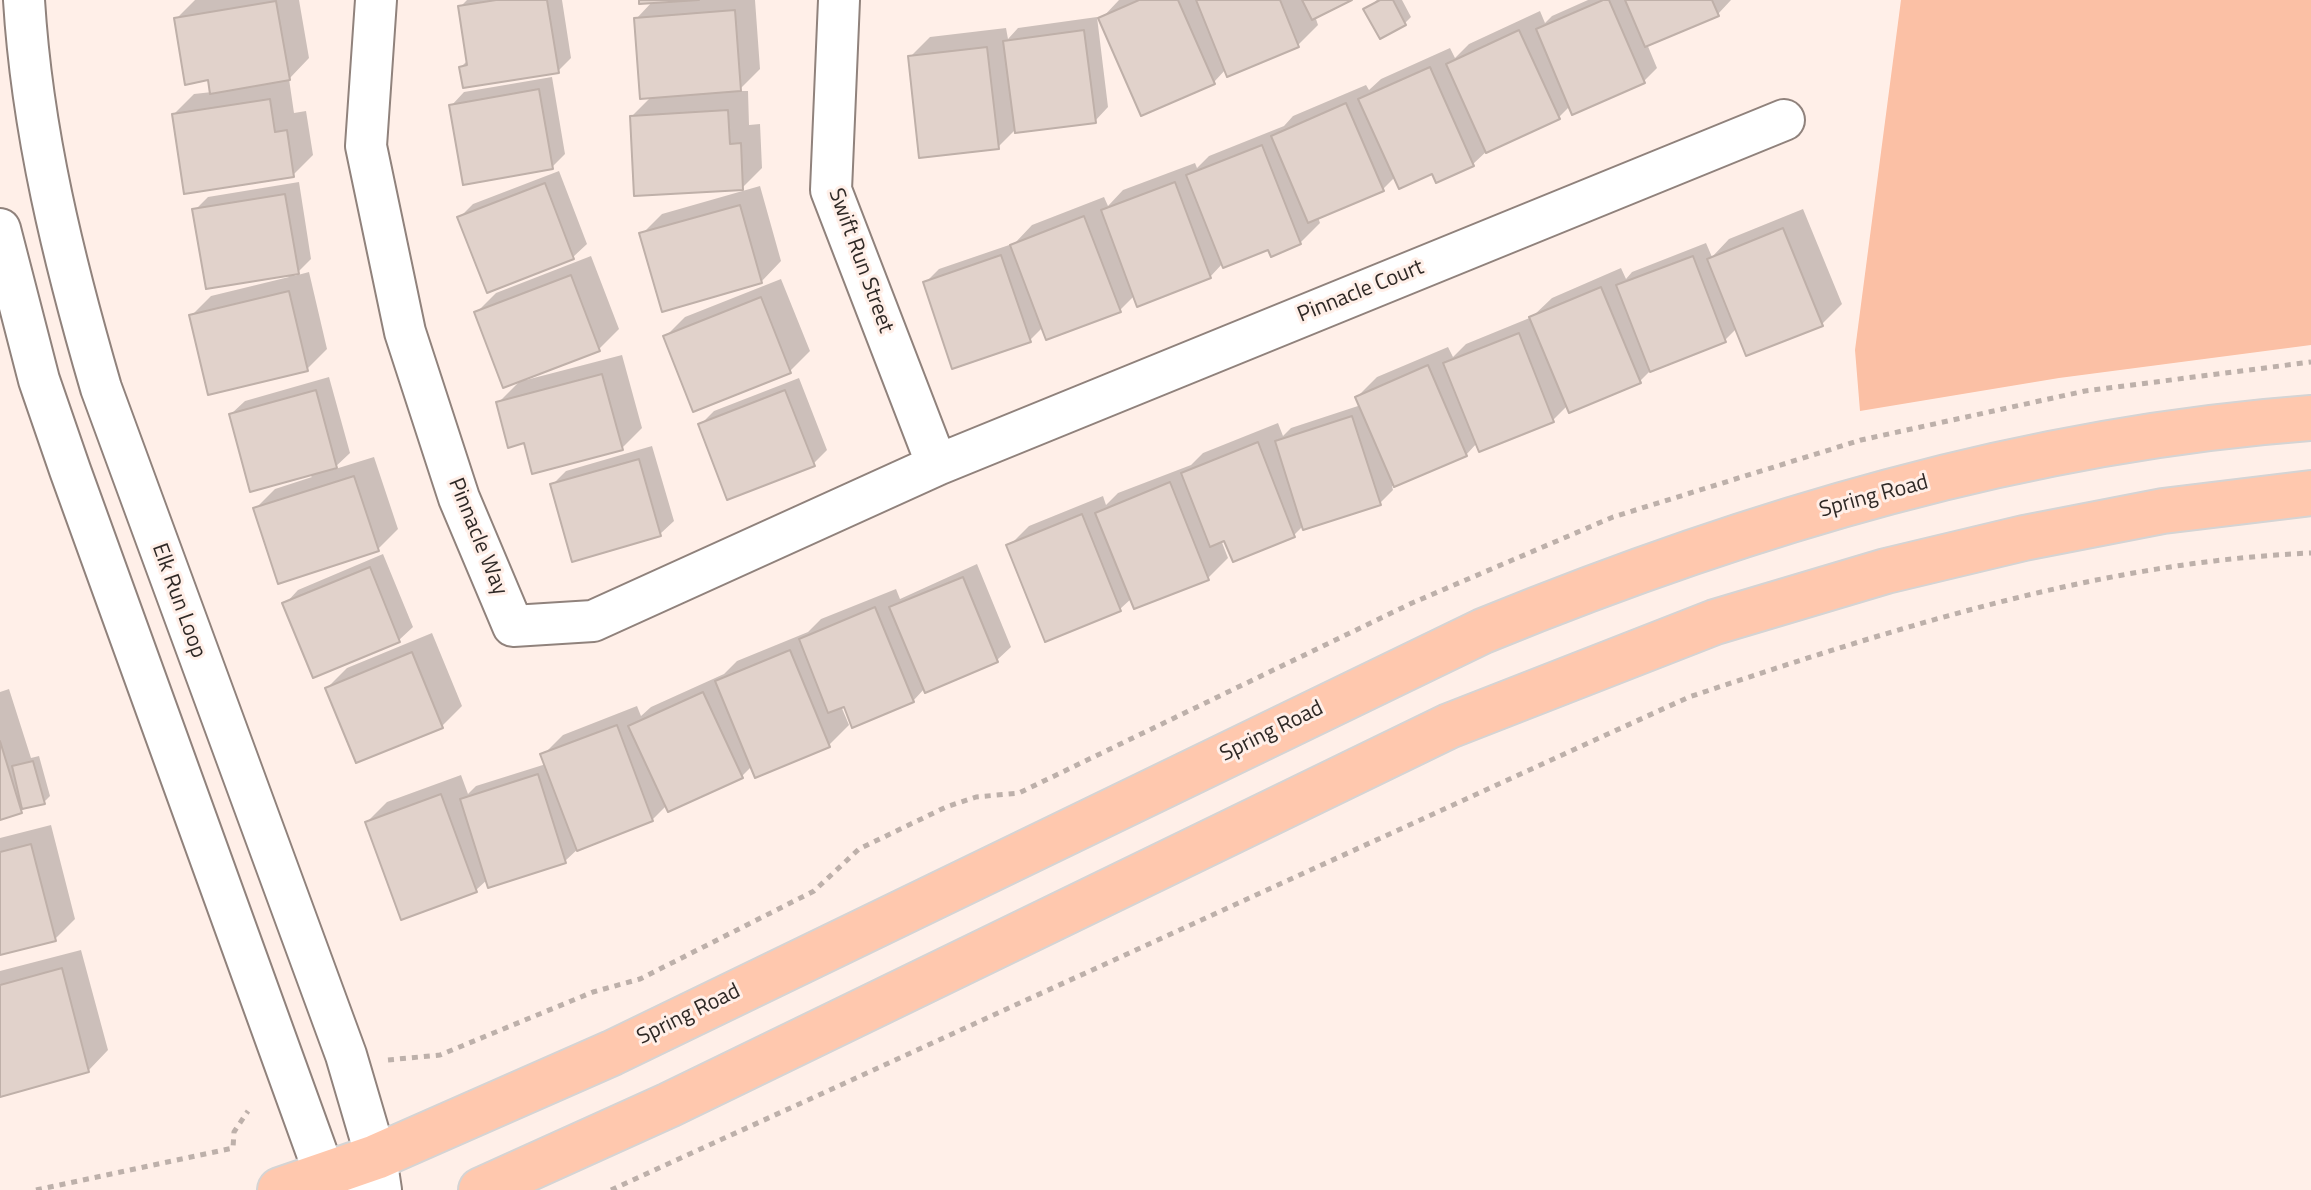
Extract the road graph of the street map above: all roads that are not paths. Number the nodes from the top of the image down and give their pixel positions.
1 (24, 0) edge
2 (376, 0) edge
3 (839, 0) edge
4 (1784, 120) dead end
5 (0, 229) edge
6 (2311, 418) edge
7 (937, 465) junction
8 (2311, 493) edge
9 (378, 1173) edge
10 (333, 1182) edge
11 (280, 1190) edge
12 (481, 1190) edge

1 - 9 street, Elk Run Loop
2 - 7 street, Pinnacle Way
3 - 7 street, Swift Run Street
4 - 7 street, Pinnacle Court
5 - 10 street
6 - 9 main road, Spring Road
8 - 12 main road
9 - 10 main road, Spring Road
10 - 11 main road, Spring Road

